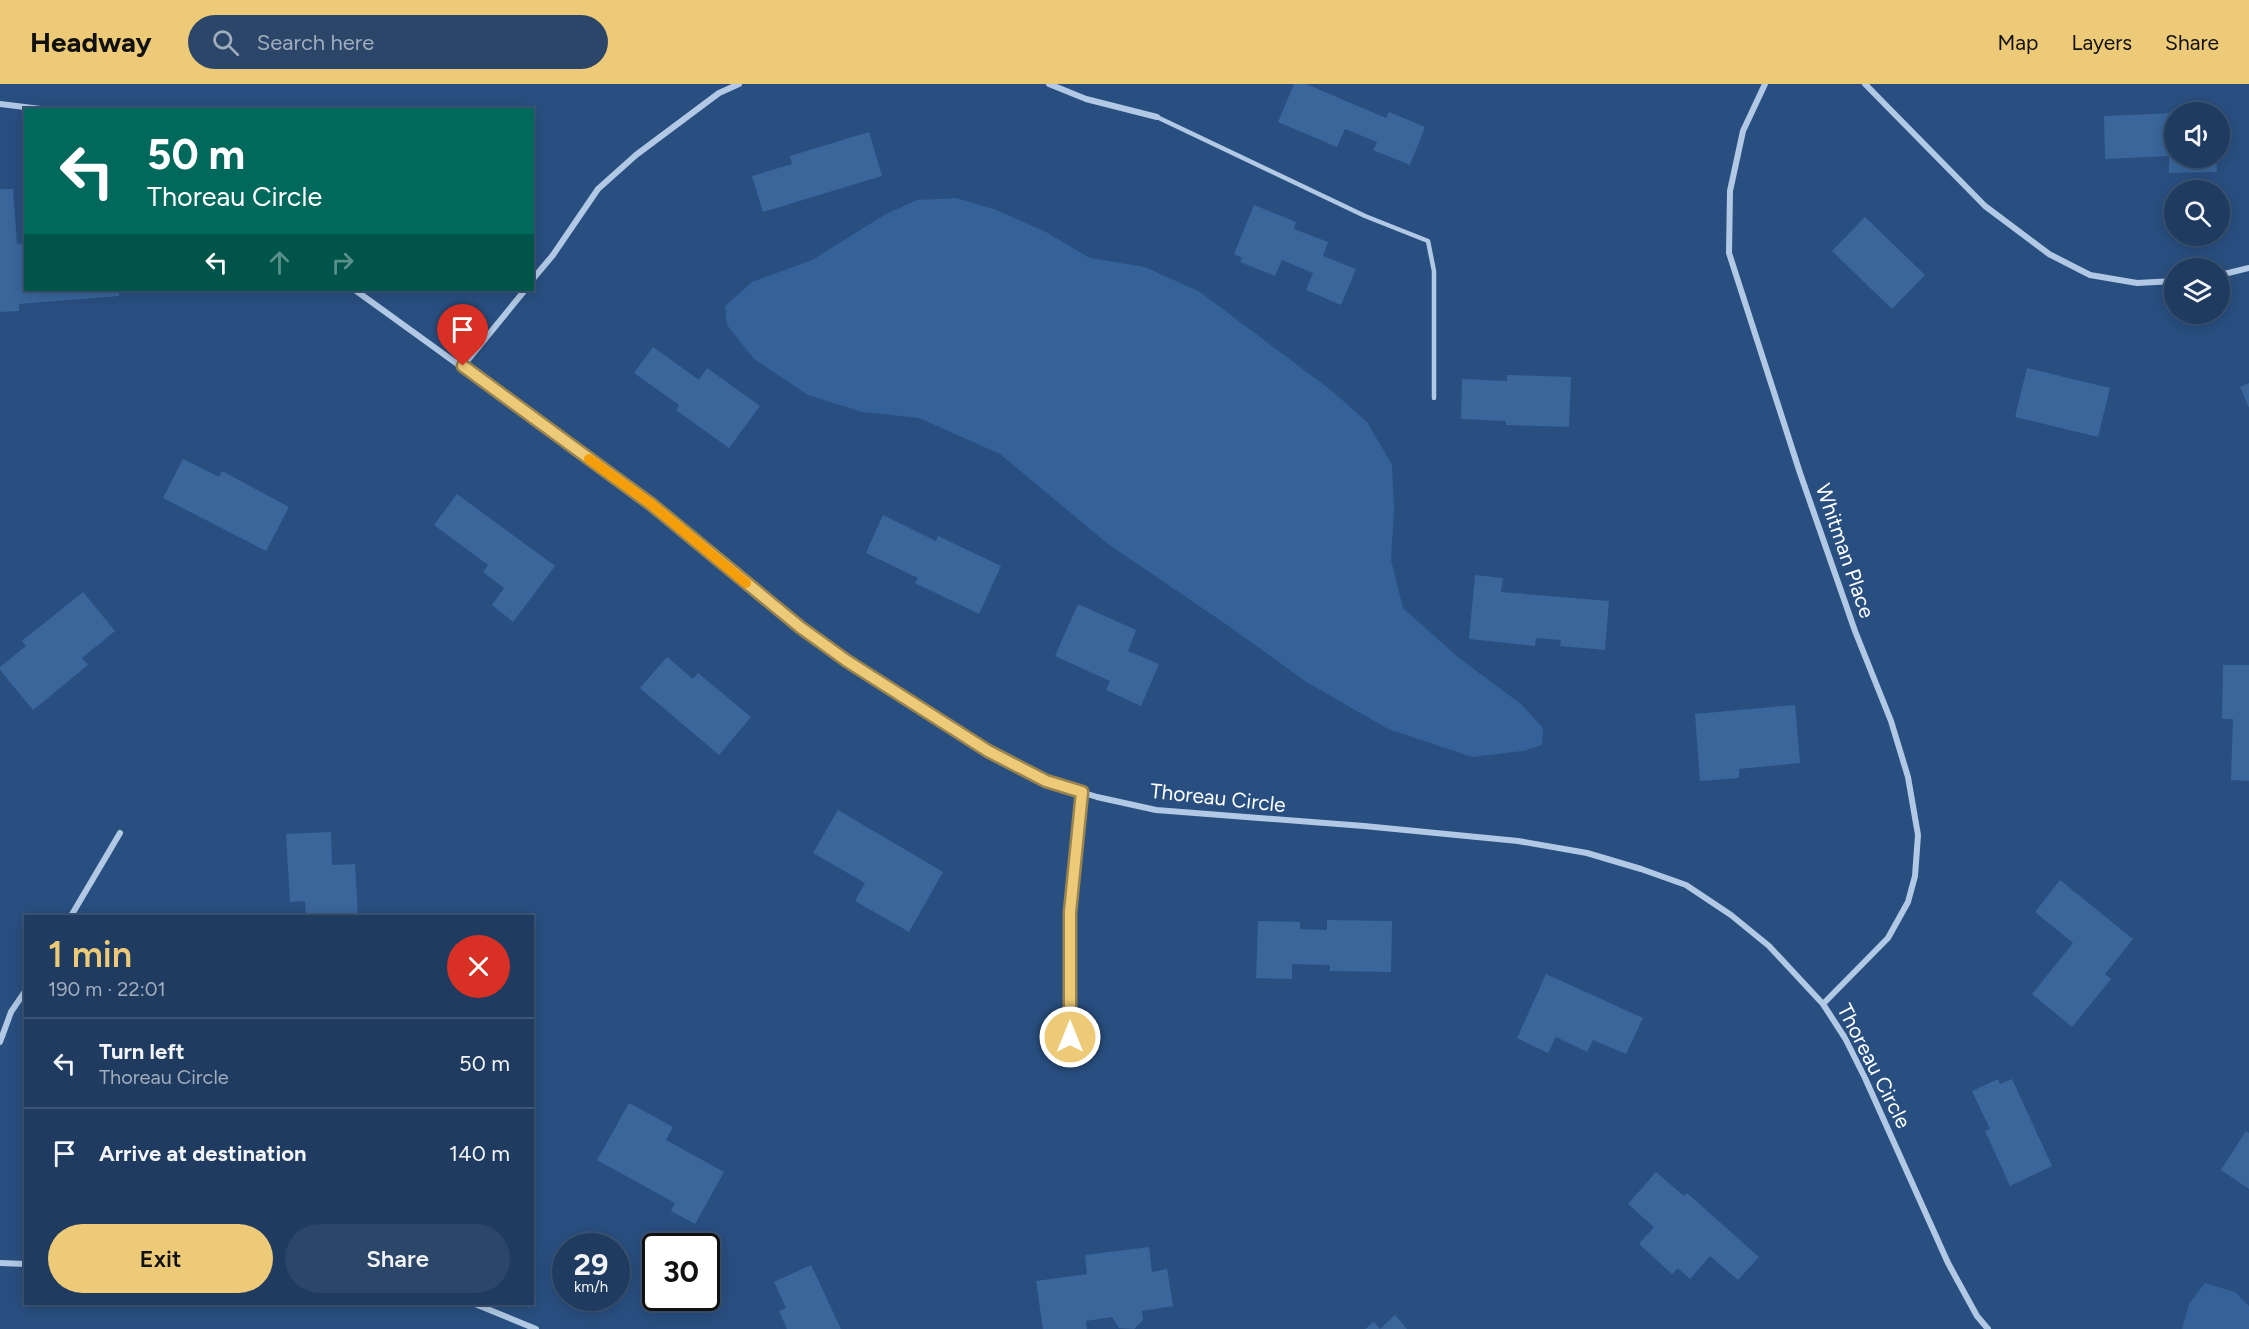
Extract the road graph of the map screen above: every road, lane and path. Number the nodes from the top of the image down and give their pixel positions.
1 (739, 84) edge
2 (1049, 84) edge
3 (1765, 84) edge
4 (1865, 84) edge
5 (0, 104) edge
6 (33, 108) edge
7 (1157, 117) joint
8 (2249, 268) edge
9 (2230, 273) edge
10 (534, 278) edge
11 (2164, 282) edge
12 (356, 291) edge
13 (524, 291) edge
14 (463, 366) junction
15 (1434, 398) dead end
16 (1082, 792) junction
17 (120, 833) dead end
18 (72, 915) edge
19 (24, 993) edge
20 (1823, 1004) junction
21 (1070, 1037) dead end
22 (0, 1042) edge
23 (0, 1263) edge
24 (24, 1264) edge
25 (477, 1305) edge
26 (536, 1329) edge
27 (1988, 1329) edge

1 - 10 street
2 - 7 street
3 - 20 street, Whitman Place
4 - 11 street
5 - 6 street
7 - 15 lane
8 - 9 street
12 - 14 street, Thoreau Circle
13 - 14 street
14 - 16 street, Thoreau Circle
16 - 20 street, Thoreau Circle
16 - 21 street
17 - 18 street
19 - 22 street
20 - 27 street, Thoreau Circle
23 - 24 street
25 - 26 street

